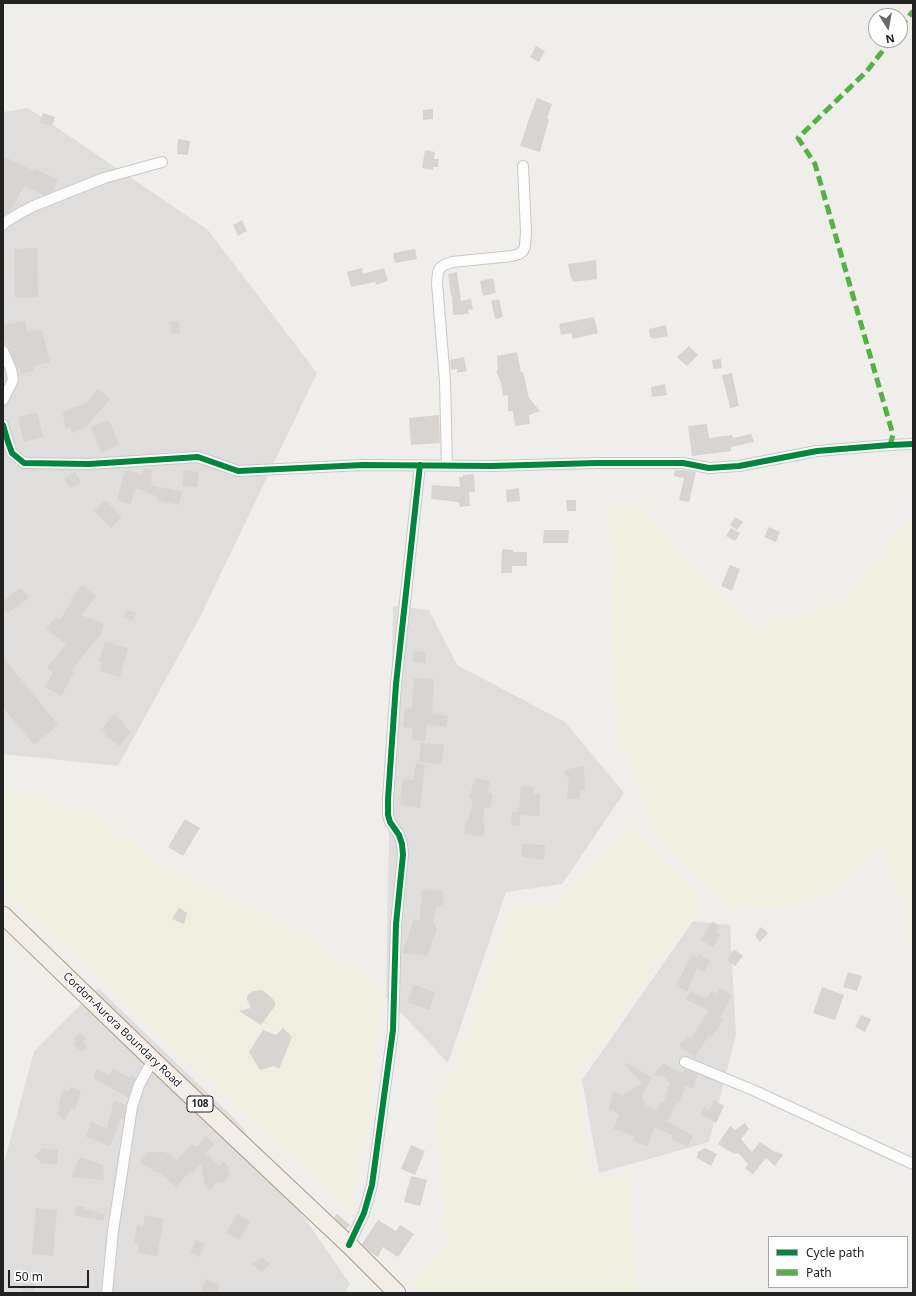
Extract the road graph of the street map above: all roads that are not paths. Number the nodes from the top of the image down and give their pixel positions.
1 (162, 162) dead end
2 (523, 166) dead end
3 (3, 224) edge
4 (3, 351) edge
5 (3, 400) edge
6 (3, 425) edge
7 (913, 444) edge
8 (420, 465) junction
9 (447, 466) junction
10 (3, 915) edge
11 (153, 1060) junction
12 (686, 1062) dead end
13 (913, 1164) edge
14 (349, 1245) junction
15 (107, 1293) edge
16 (397, 1293) edge

1 - 3 street
2 - 9 street
4 - 5 street
6 - 8 street
7 - 9 street
8 - 9 street
8 - 14 street
10 - 11 main road, Cordon-Aurora Boundary Road / 108
11 - 14 main road, Cordon-Aurora Boundary Road / 108
11 - 15 street
12 - 13 street
14 - 16 main road, Cordon-Aurora Boundary Road / 108

